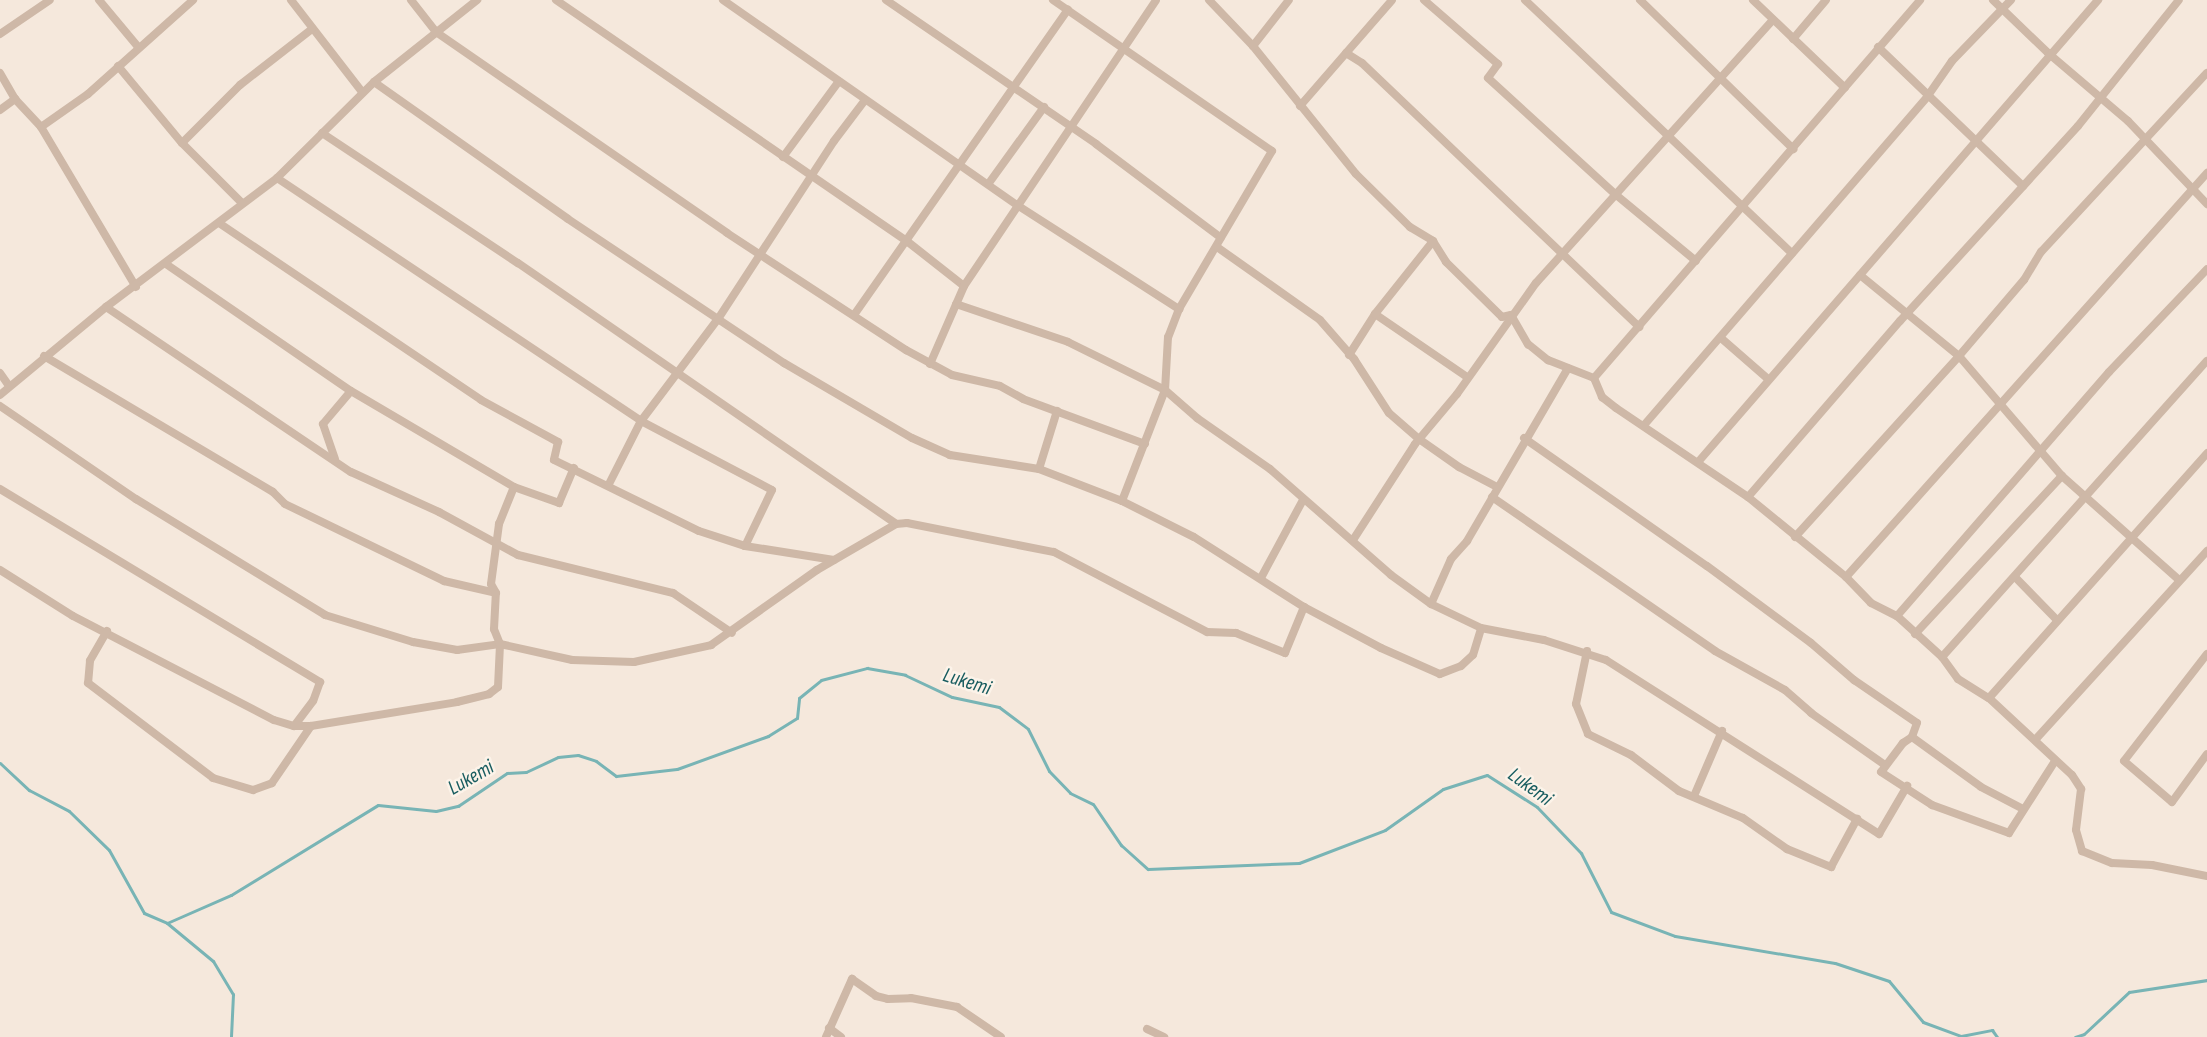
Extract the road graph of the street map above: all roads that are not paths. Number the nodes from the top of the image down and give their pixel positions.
1 (50, 0) edge
2 (99, 0) edge
3 (193, 0) edge
4 (291, 0) edge
5 (411, 0) edge
6 (477, 0) edge
7 (556, 0) edge
8 (723, 0) edge
9 (886, 0) edge
10 (1053, 0) edge
11 (1156, 0) edge
12 (1209, 0) edge
13 (1288, 0) edge
14 (1392, 0) edge
15 (1424, 0) edge
16 (1525, 0) edge
17 (1640, 0) edge
18 (1753, 0) edge
19 (1826, 0) edge
20 (1920, 0) edge
21 (1993, 0) edge
22 (2012, 0) edge
23 (2098, 0) edge
24 (2178, 0) edge
25 (2005, 8) junction
26 (1068, 9) junction
27 (1773, 20) junction
28 (312, 29) junction
29 (436, 32) junction
30 (0, 33) edge
31 (1793, 39) junction
32 (1253, 46) junction
33 (1878, 47) junction
34 (139, 48) junction
35 (1125, 49) junction
36 (1346, 53) junction
37 (2048, 54) junction
38 (118, 66) junction
39 (0, 73) edge
40 (2207, 73) edge
41 (1720, 78) junction
42 (839, 81) junction
43 (374, 82) junction
44 (1016, 88) junction
45 (1845, 88) junction
46 (362, 92) junction
47 (1927, 98) junction
48 (2098, 98) junction
49 (15, 99) junction
50 (865, 100) junction
51 (1300, 106) junction
52 (1044, 107) junction
53 (0, 110) edge
54 (1069, 126) junction
55 (41, 128) junction
56 (322, 133) junction
57 (1670, 137) junction
58 (1974, 139) junction
59 (2145, 141) junction
60 (182, 143) junction
61 (1793, 149) junction
62 (783, 157) junction
63 (961, 164) junction
64 (2207, 173) edge
65 (811, 176) junction
66 (277, 178) junction
67 (989, 183) junction
68 (2023, 186) junction
69 (2193, 188) junction
70 (1615, 194) junction
71 (242, 203) junction
72 (2207, 204) edge
73 (1017, 205) junction
74 (1742, 207) junction
75 (219, 223) junction
76 (1221, 238) junction
77 (1433, 241) junction
78 (908, 242) junction
79 (1216, 247) junction
80 (1792, 253) junction
81 (760, 255) junction
82 (1560, 255) junction
83 (1696, 261) junction
84 (166, 264) junction
85 (2207, 269) edge
86 (1860, 275) junction
87 (964, 286) junction
88 (136, 287) junction
89 (956, 304) junction
90 (106, 307) junction
91 (1179, 309) junction
92 (1909, 312) junction
93 (1375, 314) junction
94 (854, 315) junction
95 (1511, 315) junction
96 (718, 319) junction
97 (1639, 327) junction
98 (1721, 338) junction
99 (1349, 355) junction
100 (44, 356) junction
101 (1959, 356) junction
102 (2207, 361) edge
103 (930, 364) junction
104 (1568, 368) junction
105 (677, 372) junction
106 (0, 373) edge
107 (1467, 377) junction
108 (1594, 378) junction
109 (1768, 379) junction
110 (9, 386) junction
111 (1165, 390) junction
112 (351, 391) junction
113 (0, 395) edge
114 (2000, 405) junction
115 (0, 406) edge
116 (1057, 411) junction
117 (641, 422) junction
118 (1645, 424) junction
119 (1524, 438) junction
120 (1419, 439) junction
121 (1145, 444) junction
122 (2040, 451) junction
123 (2207, 453) edge
124 (336, 461) junction
125 (1699, 461) junction
126 (574, 468) junction
127 (1039, 469) junction
128 (2062, 476) junction
129 (609, 484) junction
130 (514, 487) junction
131 (1497, 487) junction
132 (0, 489) edge
133 (1492, 497) junction
134 (1748, 498) junction
135 (2086, 499) junction
136 (1303, 500) junction
137 (1122, 501) junction
138 (896, 525) junction
139 (1795, 537) junction
140 (1353, 540) junction
141 (2132, 540) junction
142 (497, 546) junction
143 (745, 546) junction
144 (2207, 550) edge
145 (834, 560) junction
146 (0, 570) edge
147 (1262, 576) junction
148 (1846, 577) junction
149 (2015, 577) junction
150 (2180, 580) junction
151 (496, 593) junction
152 (1431, 604) junction
153 (1304, 607) junction
154 (1897, 616) junction
155 (2056, 619) junction
156 (1481, 628) junction
157 (107, 631) junction
158 (732, 633) junction
159 (1915, 634) junction
160 (500, 644) junction
161 (1587, 651) junction
162 (2207, 654) edge
163 (1942, 657) junction
164 (1989, 698) junction
165 (294, 726) junction
166 (311, 726) junction
167 (1722, 731) junction
168 (1912, 737) junction
169 (2035, 740) junction
170 (2207, 754) edge
171 (2055, 761) junction
172 (1885, 765) junction
173 (1907, 786) junction
174 (1694, 796) junction
175 (2023, 809) junction
176 (1857, 819) junction
177 (2207, 876) edge
178 (1147, 1029) dead end
179 (827, 1033) edge
180 (841, 1037) edge
181 (1001, 1037) edge
182 (1164, 1037) edge

1 - 30 street
2 - 34 street
3 - 34 street
4 - 28 street
5 - 29 street
6 - 29 street
7 - 62 street
8 - 42 street
9 - 44 street
10 - 26 street
11 - 35 street
12 - 32 street
13 - 32 street
14 - 36 street
15 - 70 street
16 - 57 street
17 - 41 street
18 - 27 street
19 - 31 street
20 - 33 street
21 - 25 street
22 - 25 street
23 - 37 street
24 - 48 street
25 - 37 street
25 - 47 street
26 - 35 street
26 - 44 street
27 - 31 street
27 - 41 street
28 - 46 street
28 - 60 street
29 - 43 street
29 - 81 street
31 - 45 street
32 - 51 street
33 - 45 street
33 - 47 street
34 - 38 street
35 - 54 street
35 - 76 street
36 - 51 street
36 - 82 street
37 - 48 street
37 - 58 street
38 - 55 street
38 - 60 street
39 - 49 street
40 - 59 street
41 - 57 street
41 - 61 street
42 - 50 street
42 - 62 street
43 - 46 street
43 - 96 street
44 - 52 street
44 - 63 street
45 - 61 street
46 - 56 street
47 - 58 street
47 - 80 street
48 - 59 street
48 - 68 street
49 - 53 street
49 - 55 street
50 - 63 street
50 - 65 street
51 - 77 street
52 - 54 street
52 - 67 street
54 - 73 street
54 - 76 street
55 - 88 street
56 - 66 street
56 - 105 street
57 - 70 street
57 - 74 street
58 - 68 street
58 - 86 street
59 - 69 street
59 - 101 street
60 - 71 street
61 - 74 street
62 - 65 street
63 - 67 street
63 - 78 street
64 - 69 street
65 - 78 street
65 - 81 street
66 - 71 street
66 - 117 street
67 - 73 street
68 - 92 street
69 - 72 street
69 - 114 street
70 - 82 street
70 - 83 street
71 - 75 street
73 - 87 street
73 - 91 street
74 - 80 street
74 - 83 street
75 - 84 street
75 - 126 street
76 - 79 street
77 - 93 street
77 - 95 street
78 - 87 street
78 - 94 street
79 - 91 street
79 - 99 street
80 - 98 street
81 - 94 street
81 - 96 street
82 - 95 street
82 - 97 street
83 - 97 street
84 - 88 street
84 - 112 street
85 - 122 street
86 - 92 street
86 - 109 street
87 - 89 street
88 - 90 street
89 - 103 street
89 - 111 street
90 - 100 street
90 - 124 street
91 - 111 street
92 - 101 street
92 - 134 street
93 - 99 street
93 - 107 street
94 - 103 street
95 - 104 street
95 - 107 street
96 - 105 street
96 - 127 street
97 - 108 street
98 - 109 street
98 - 118 street
99 - 120 street
100 - 110 street
100 - 151 street
101 - 114 street
101 - 139 street
102 - 135 street
103 - 116 street
104 - 108 street
104 - 119 street
105 - 117 street
105 - 138 street
106 - 110 street
107 - 120 street
108 - 118 street
109 - 125 street
110 - 113 street
111 - 121 street
111 - 136 street
112 - 124 street
112 - 130 street
114 - 122 street
114 - 148 street
115 - 160 street
116 - 121 street
116 - 127 street
117 - 129 street
117 - 143 street
118 - 125 street
119 - 131 street
119 - 168 street
120 - 131 street
120 - 140 street
121 - 137 street
122 - 128 street
122 - 154 street
123 - 141 street
124 - 142 street
125 - 134 street
126 - 129 street
126 - 130 street
127 - 137 street
128 - 135 street
128 - 159 street
129 - 143 street
130 - 142 street
131 - 133 street
132 - 165 street
133 - 152 street
133 - 172 street
134 - 139 street
135 - 141 street
135 - 149 street
136 - 140 street
136 - 147 street
137 - 147 street
138 - 145 street
138 - 153 street
139 - 148 street
140 - 152 street
141 - 150 street
141 - 155 street
142 - 151 street
142 - 158 street
143 - 145 street
144 - 150 street
145 - 158 street
146 - 157 street
147 - 153 street
148 - 154 street
149 - 155 street
149 - 163 street
150 - 169 street
151 - 160 street
152 - 156 street
153 - 156 street
154 - 159 street
155 - 164 street
156 - 161 street
157 - 165 street
157 - 166 street
158 - 160 street
159 - 163 street
160 - 166 street
161 - 167 street
161 - 174 street
162 - 170 street
163 - 164 street
164 - 169 street
165 - 166 street
167 - 174 street
167 - 176 street
168 - 172 street
168 - 175 street
169 - 171 street
171 - 175 street
171 - 177 street
172 - 173 street
173 - 175 street
173 - 176 street
174 - 176 street
178 - 182 street
179 - 180 street
179 - 181 street

